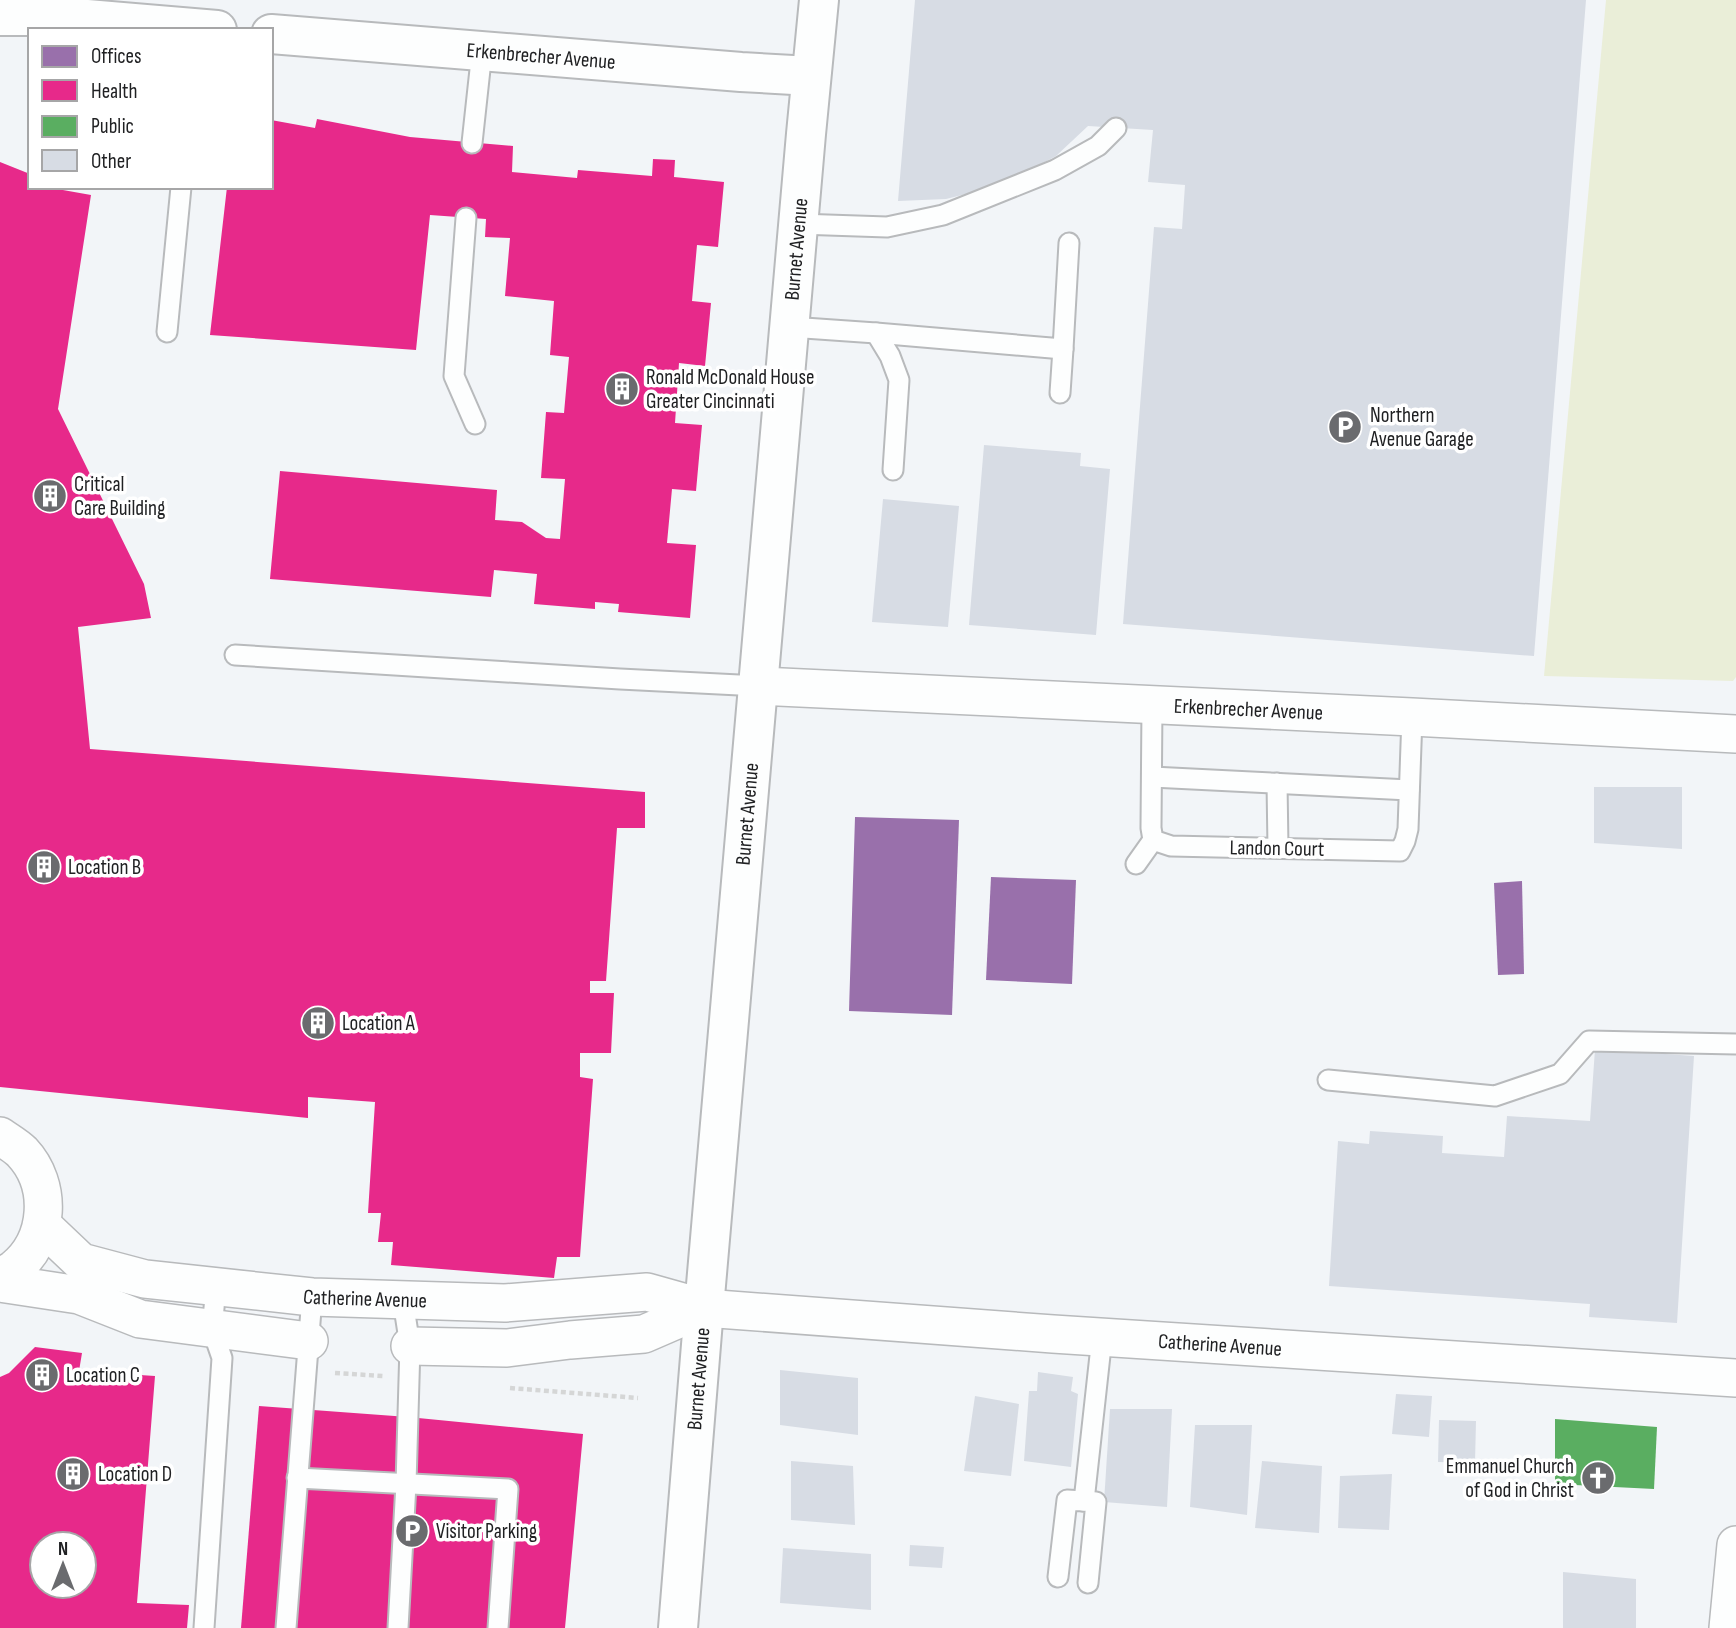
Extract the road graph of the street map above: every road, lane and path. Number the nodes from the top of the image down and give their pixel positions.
1 (819, 0) edge
2 (0, 16) edge
3 (191, 28) edge
4 (273, 34) edge
5 (482, 51) junction
6 (811, 76) junction
7 (1116, 128) dead end
8 (472, 143) dead end
9 (181, 189) edge
10 (466, 218) dead end
11 (798, 224) junction
12 (1069, 243) dead end
13 (790, 327) junction
14 (167, 332) dead end
15 (876, 333) junction
16 (1063, 349) junction
17 (1060, 393) dead end
18 (475, 424) dead end
19 (893, 470) dead end
20 (235, 654) dead end
21 (759, 685) junction
22 (1152, 705) junction
23 (1412, 717) junction
24 (1736, 734) edge
25 (1152, 777) junction
26 (1277, 783) junction
27 (1409, 790) junction
28 (1153, 839) junction
29 (1278, 848) junction
30 (1136, 864) dead end
31 (1736, 1044) edge
32 (1328, 1080) dead end
33 (0, 1136) edge
34 (42, 1225) junction
35 (0, 1277) edge
36 (0, 1283) edge
37 (216, 1287) junction
38 (312, 1297) junction
39 (403, 1301) junction
40 (704, 1308) junction
41 (212, 1329) junction
42 (1102, 1337) junction
43 (309, 1341) junction
44 (410, 1346) junction
45 (332, 1373) dead end
46 (387, 1376) dead end
47 (1736, 1378) edge
48 (503, 1387) dead end
49 (638, 1398) dead end
50 (298, 1478) junction
51 (406, 1484) junction
52 (1084, 1501) junction
53 (1736, 1545) edge
54 (1058, 1577) dead end
55 (1088, 1583) dead end
56 (204, 1628) edge
57 (286, 1628) edge
58 (398, 1628) edge
59 (498, 1628) edge
60 (678, 1628) edge
61 (1728, 1628) edge

1 - 6 street, Burnet Avenue
2 - 3 street
4 - 5 street, Erkenbrecher Avenue
5 - 6 street, Erkenbrecher Avenue
5 - 8 lane
6 - 11 street, Burnet Avenue
7 - 11 lane
9 - 14 lane
10 - 18 lane
11 - 13 street, Burnet Avenue
12 - 16 lane
13 - 15 lane
13 - 21 street, Burnet Avenue
15 - 16 lane
15 - 19 lane
16 - 17 lane
20 - 21 lane
21 - 22 street, Erkenbrecher Avenue
21 - 40 street, Burnet Avenue
22 - 23 street, Erkenbrecher Avenue
22 - 25 lane
23 - 24 street, Erkenbrecher Avenue
23 - 27 lane, Landon Court
25 - 26 lane
25 - 28 lane
26 - 27 lane
26 - 29 lane
27 - 29 lane, Landon Court
28 - 29 lane, Landon Court
28 - 30 lane
31 - 32 lane
33 - 34 street
34 - 35 street
34 - 37 street, Catherine Avenue
36 - 41 street
37 - 38 street, Catherine Avenue
37 - 41 lane
38 - 39 street, Catherine Avenue
38 - 43 lane
39 - 40 street, Catherine Avenue
39 - 44 lane
40 - 42 street, Catherine Avenue
40 - 44 street, Catherine Avenue
40 - 60 street, Burnet Avenue
41 - 43 street
41 - 56 lane
42 - 47 street, Catherine Avenue
42 - 52 lane
43 - 50 lane
44 - 51 lane
45 - 46 path
48 - 49 path
50 - 51 lane
50 - 57 lane
51 - 58 lane
51 - 59 lane
52 - 54 lane
52 - 55 lane
53 - 61 street

